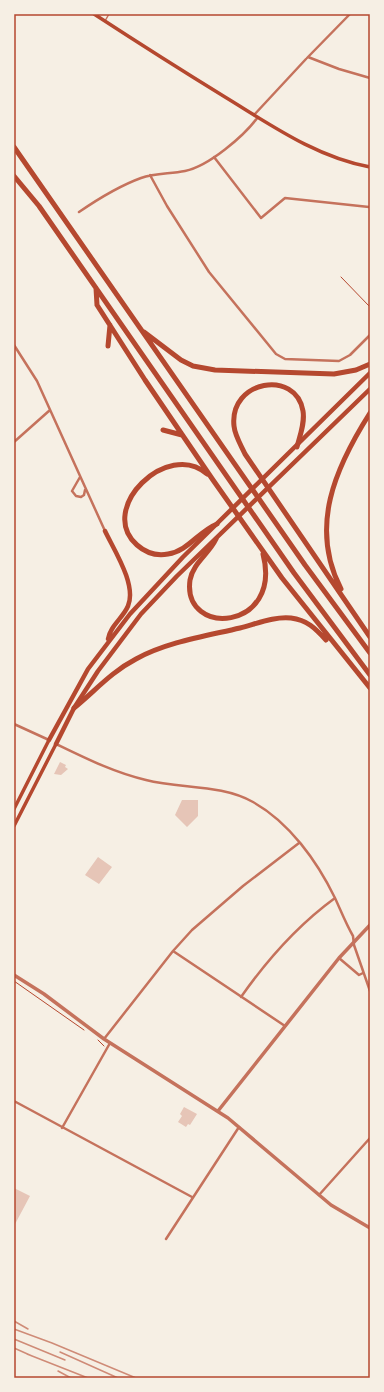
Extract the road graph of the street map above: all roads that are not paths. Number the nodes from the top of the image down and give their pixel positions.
1 (94, 14) edge
2 (109, 14) edge
3 (350, 14) edge
4 (104, 21) junction
5 (307, 58) junction
6 (370, 78) edge
7 (256, 116) junction
8 (14, 147) edge
9 (214, 157) junction
10 (370, 167) edge
11 (150, 175) junction
12 (14, 176) edge
13 (368, 207) dead end
14 (79, 212) dead end
15 (95, 287) junction
16 (110, 325) junction
17 (139, 328) junction
18 (370, 335) edge
19 (14, 345) edge
20 (108, 346) dead end
21 (370, 364) edge
22 (370, 373) edge
23 (370, 389) edge
24 (50, 410) junction
25 (370, 413) edge
26 (163, 430) dead end
27 (182, 435) junction
28 (14, 442) edge
29 (297, 447) junction
30 (80, 477) junction
31 (213, 480) junction
32 (86, 489) junction
33 (217, 524) junction
34 (105, 531) joint
35 (216, 539) junction
36 (263, 551) junction
37 (346, 601) junction
38 (370, 637) edge
39 (107, 641) junction
40 (370, 653) edge
41 (344, 656) junction
42 (370, 675) edge
43 (370, 688) edge
44 (74, 708) junction
45 (14, 724) edge
46 (49, 740) junction
47 (56, 744) junction
48 (14, 809) edge
49 (14, 826) edge
50 (299, 843) junction
51 (335, 898) junction
52 (370, 925) edge
53 (352, 942) junction
54 (173, 951) junction
55 (339, 958) junction
56 (363, 973) junction
57 (14, 975) edge
58 (370, 992) edge
59 (241, 997) junction
60 (285, 1026) junction
61 (104, 1039) junction
62 (110, 1043) junction
63 (14, 1102) edge
64 (218, 1111) junction
65 (240, 1127) junction
66 (62, 1128) junction
67 (370, 1138) edge
68 (319, 1195) junction
69 (192, 1197) junction
70 (370, 1228) edge
71 (166, 1239) dead end

1 - 4 main road
2 - 4 lane
3 - 5 street
4 - 7 main road
5 - 6 street
5 - 7 street
7 - 9 street
7 - 10 main road
8 - 17 highway
9 - 11 street
9 - 13 street
11 - 14 street
11 - 18 street
12 - 15 highway
15 - 16 highway
15 - 42 highway
16 - 20 highway
16 - 27 highway
17 - 21 highway
17 - 40 highway
19 - 24 street
22 - 29 highway
23 - 35 highway
24 - 28 street
24 - 30 street
25 - 37 highway
26 - 27 highway
27 - 31 highway
29 - 33 highway
29 - 37 highway
30 - 32 street
30 - 32 street
31 - 33 highway
31 - 36 highway
32 - 34 street
33 - 39 highway
34 - 39 highway
35 - 36 highway
35 - 44 highway
36 - 41 highway
37 - 38 highway
39 - 46 highway
41 - 43 highway
41 - 44 highway
44 - 47 highway
45 - 46 street
46 - 47 lane
46 - 48 main road
47 - 49 main road
47 - 50 street
50 - 51 street
50 - 54 street
51 - 53 street
51 - 59 street
52 - 53 street
53 - 55 street
53 - 56 street
54 - 59 street
54 - 61 street
55 - 56 street
55 - 60 street
56 - 58 street
57 - 61 street
59 - 60 street
60 - 64 street
61 - 62 street
62 - 64 street
62 - 66 street
63 - 66 street
64 - 65 street
65 - 68 street
65 - 69 street
66 - 69 street
67 - 68 street
68 - 70 street
69 - 71 street

